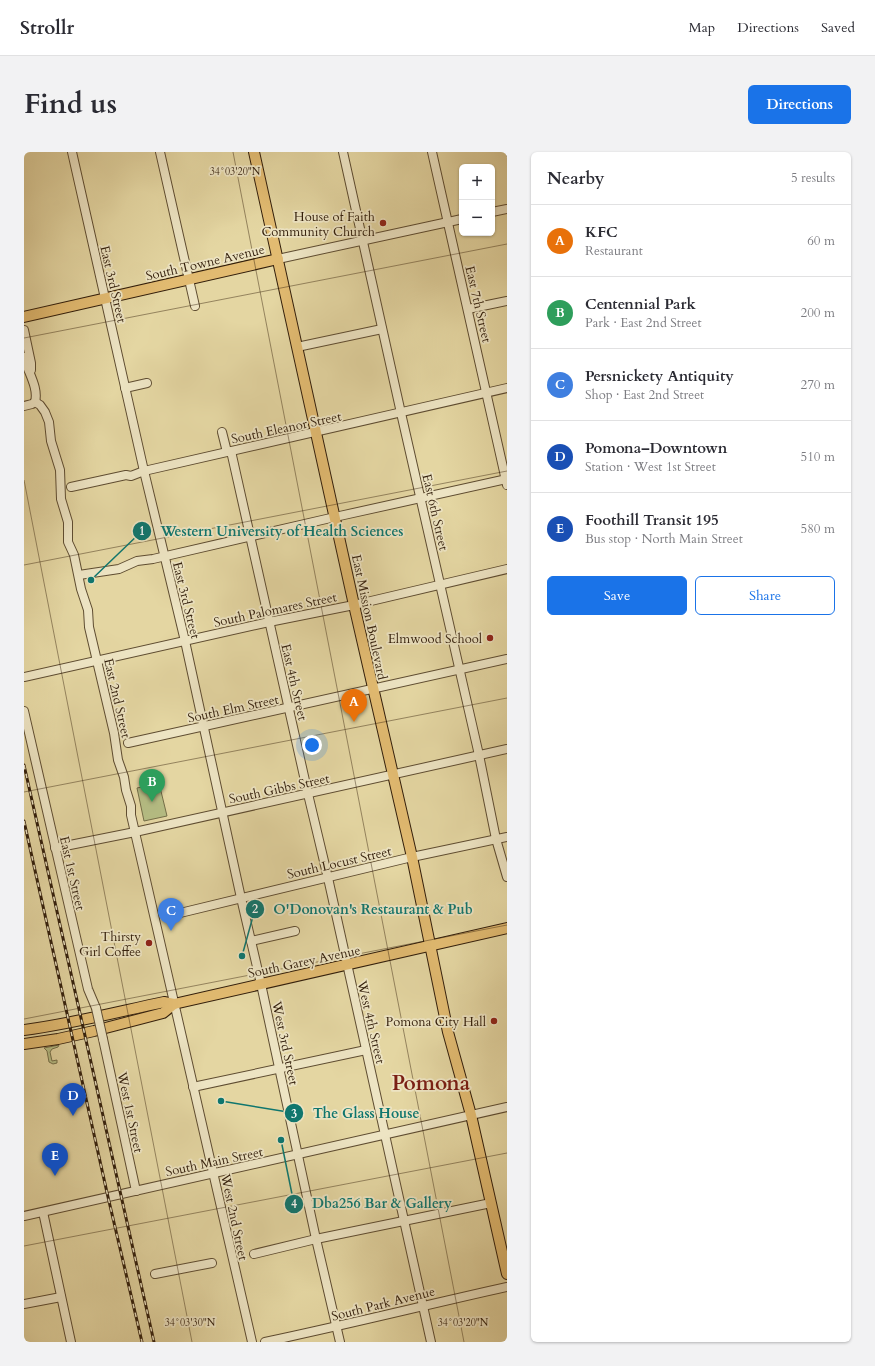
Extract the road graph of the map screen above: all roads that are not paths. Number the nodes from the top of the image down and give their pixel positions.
1 (72, 152) edge
2 (160, 152) edge
3 (254, 152) edge
4 (343, 152) edge
5 (432, 152) edge
6 (507, 209) edge
7 (495, 211) edge
8 (459, 220) edge
9 (448, 222) junction
10 (362, 240) junction
11 (278, 259) junction
12 (188, 280) junction
13 (105, 299) junction
14 (507, 300) edge
15 (195, 306) dead end
16 (468, 309) junction
17 (24, 317) edge
18 (24, 330) edge
19 (382, 330) junction
20 (297, 347) junction
21 (24, 357) edge
22 (31, 373) junction
23 (147, 383) dead end
24 (125, 388) junction
25 (507, 388) edge
26 (487, 393) junction
27 (35, 402) junction
28 (24, 406) edge
29 (401, 413) junction
30 (222, 432) dead end
31 (316, 432) junction
32 (229, 451) junction
33 (144, 471) junction
34 (507, 481) edge
35 (71, 487) dead end
36 (420, 498) junction
37 (335, 517) junction
38 (251, 537) junction
39 (164, 557) junction
40 (507, 569) edge
41 (79, 575) junction
42 (440, 585) junction
43 (354, 605) junction
44 (269, 622) junction
45 (185, 641) junction
46 (507, 659) edge
47 (97, 661) junction
48 (459, 669) junction
49 (24, 677) edge
50 (373, 689) junction
51 (288, 708) junction
52 (24, 711) edge
53 (203, 726) junction
54 (128, 743) dead end
55 (507, 749) edge
56 (479, 755) junction
57 (394, 775) junction
58 (308, 794) junction
59 (222, 813) junction
60 (135, 832) junction
61 (507, 837) edge
62 (496, 839) junction
63 (55, 848) junction
64 (412, 857) junction
65 (507, 877) edge
66 (328, 878) junction
67 (241, 898) junction
68 (176, 914) dead end
69 (507, 928) edge
70 (295, 931) dead end
71 (251, 941) junction
72 (430, 946) junction
73 (347, 965) junction
74 (261, 984) junction
75 (174, 1004) junction
76 (24, 1030) edge
77 (103, 1039) joint
78 (24, 1044) edge
79 (366, 1050) junction
80 (279, 1070) junction
81 (193, 1087) junction
82 (507, 1107) edge
83 (471, 1115) junction
84 (385, 1135) junction
85 (298, 1155) junction
86 (213, 1174) junction
87 (136, 1190) junction
88 (491, 1204) junction
89 (43, 1212) junction
90 (24, 1216) edge
91 (404, 1221) junction
92 (316, 1239) junction
93 (254, 1254) dead end
94 (212, 1263) dead end
95 (154, 1274) dead end
96 (507, 1274) edge
97 (507, 1287) edge
98 (61, 1297) junction
99 (24, 1304) edge
100 (423, 1305) junction
101 (336, 1327) junction
102 (71, 1342) edge
103 (252, 1342) edge
104 (265, 1342) edge
105 (340, 1342) edge
106 (431, 1342) edge

1 - 13 street, East 3rd Street
2 - 12 street
3 - 11 main road, East Mission Boulevard
4 - 10 street, East 6th Street
5 - 9 street, East 7th Street
6 - 7 street
8 - 9 street, South Towne Avenue
9 - 10 street, South Towne Avenue
9 - 16 street, East 7th Street
10 - 11 street, South Towne Avenue
10 - 19 street, East 6th Street
11 - 12 main road, South Towne Avenue
11 - 20 main road, East Mission Boulevard
12 - 13 main road, South Towne Avenue
12 - 15 street
13 - 17 main road, South Towne Avenue
13 - 24 street, East 3rd Street
14 - 16 street
16 - 26 street, East 7th Street
18 - 22 street
19 - 20 street
19 - 29 street, East 6th Street
20 - 31 main road, East Mission Boulevard
21 - 22 street
22 - 27 street
23 - 24 street
24 - 33 street, East 3rd Street
25 - 26 street, South Eleanor Street
26 - 29 street, South Eleanor Street
26 - 34 street, East 7th Street
27 - 28 street
27 - 41 street, East 2nd Street
29 - 31 street, South Eleanor Street
29 - 36 street, East 6th Street
30 - 32 street, East 4th Street
31 - 32 street, South Eleanor Street
31 - 37 main road, East Mission Boulevard
32 - 33 street, South Eleanor Street
32 - 38 street, East 4th Street
33 - 35 street, South Eleanor Street
33 - 39 street, East 3rd Street
34 - 36 street
36 - 37 street
36 - 42 street, East 6th Street
37 - 38 street
37 - 43 main road, East Mission Boulevard
38 - 39 street
38 - 44 street, East 4th Street
39 - 41 street
39 - 45 street, East 3rd Street
40 - 42 street, South Palomares Street
41 - 47 street, East 2nd Street
42 - 43 street, South Palomares Street
42 - 48 street, East 6th Street
43 - 44 street, South Palomares Street
43 - 50 main road, East Mission Boulevard
44 - 45 street, South Palomares Street
44 - 51 street, East 4th Street
45 - 47 street, South Palomares Street
45 - 53 street, East 3rd Street
46 - 48 street, South Elm Street
47 - 49 street, South Palomares Street
47 - 60 street, East 2nd Street
48 - 50 street, South Elm Street
48 - 56 street, East 6th Street
50 - 51 street, South Elm Street
50 - 57 main road, East Mission Boulevard
51 - 53 street, South Elm Street
51 - 58 street, East 4th Street
52 - 63 street, East 1st Street
53 - 54 street, South Elm Street
53 - 59 street, East 3rd Street
55 - 56 street, South Gibbs Street
56 - 57 street, South Gibbs Street
56 - 62 street, East 6th Street
57 - 58 street, South Gibbs Street
57 - 64 main road, East Mission Boulevard
58 - 59 street, South Gibbs Street
58 - 66 street, East 4th Street
59 - 60 street, South Gibbs Street
59 - 67 street, East 3rd Street
60 - 63 street, South Gibbs Street
60 - 75 street, East 2nd Street
61 - 62 street, South Locust Street
62 - 64 street, South Locust Street
62 - 65 street, East 6th Street
63 - 77 street, East 1st Street, bridge
64 - 66 street, South Locust Street
64 - 72 main road, East Mission Boulevard
66 - 67 street, South Locust Street
66 - 73 street, East 4th Street
67 - 68 street, South Locust Street
67 - 71 street, East 3rd Street
69 - 72 main road, South Garey Avenue
70 - 71 street
71 - 74 street, East 3rd Street
72 - 73 main road, South Garey Avenue
72 - 83 main road, East Mission Boulevard
73 - 74 main road, South Garey Avenue
73 - 79 street, West 4th Street
74 - 75 main road, South Garey Avenue
74 - 80 street, West 3rd Street
75 - 76 main road
75 - 78 main road, South Garey Avenue
75 - 81 street, West 2nd Street
77 - 87 street, West 1st Street
79 - 80 street
79 - 84 street, West 4th Street
80 - 81 street
80 - 85 street, West 3rd Street
81 - 86 street, West 2nd Street
82 - 83 street, South Main Street
83 - 84 street, South Main Street
83 - 88 main road, East Mission Boulevard
84 - 85 street, South Main Street
84 - 91 street, West 4th Street
85 - 86 street, South Main Street
85 - 92 street, West 3rd Street
86 - 87 street, South Main Street
86 - 103 street, West 2nd Street
87 - 89 street, South Main Street
88 - 91 street
88 - 96 main road, East Mission Boulevard
89 - 90 street, South Main Street
89 - 98 street
91 - 92 street
91 - 100 street, West 4th Street
92 - 93 street
92 - 101 street, West 3rd Street
94 - 95 street
97 - 100 street, South Park Avenue
98 - 99 street
98 - 102 street
100 - 101 street, South Park Avenue
100 - 106 street, West 4th Street
101 - 104 street, South Park Avenue
101 - 105 street, West 3rd Street

